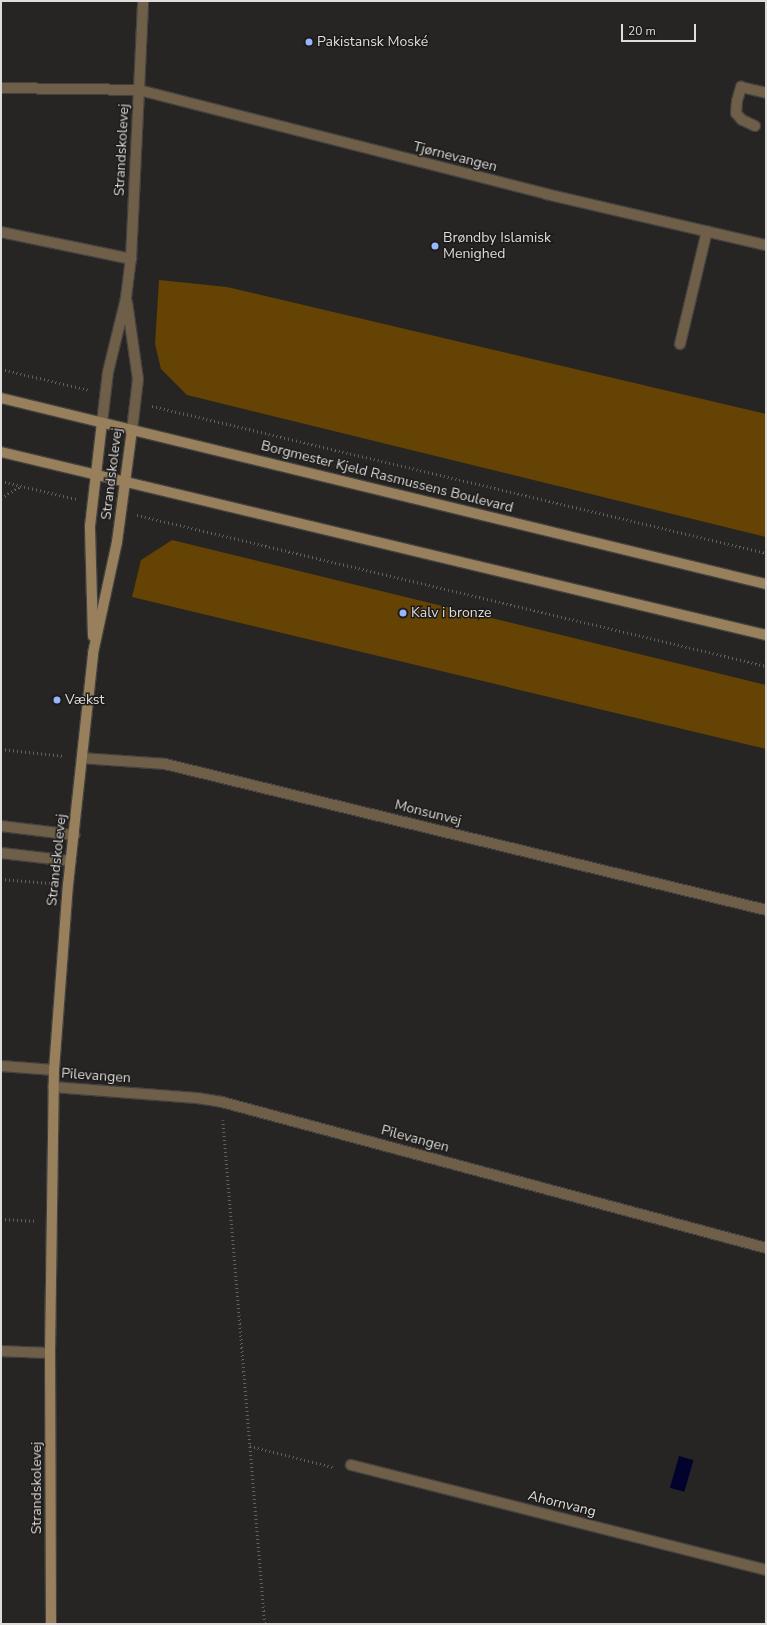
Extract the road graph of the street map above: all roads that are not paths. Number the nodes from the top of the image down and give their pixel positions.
1 (143, 1) edge
2 (1, 88) edge
3 (139, 90) junction
4 (766, 93) edge
5 (755, 126) dead end
6 (707, 231) junction
7 (1, 232) edge
8 (766, 245) edge
9 (131, 259) junction
10 (126, 298) junction
11 (680, 344) dead end
12 (1, 398) edge
13 (102, 423) junction
14 (132, 430) junction
15 (1, 452) edge
16 (96, 476) junction
17 (125, 482) junction
18 (766, 584) edge
19 (766, 635) edge
20 (93, 652) junction
21 (82, 758) junction
22 (1, 826) edge
23 (74, 836) junction
24 (1, 853) edge
25 (71, 861) junction
26 (766, 910) edge
27 (1, 1066) edge
28 (54, 1070) junction
29 (53, 1087) junction
30 (766, 1248) edge
31 (1, 1351) edge
32 (50, 1353) junction
33 (351, 1465) road end
34 (766, 1570) edge
35 (51, 1624) edge

1 - 3 street, Strandskolevej
2 - 3 street, Strandskolevej
3 - 6 street, Tjørnevangen
3 - 9 street, Strandskolevej
4 - 5 street
6 - 8 street, Tjørnevangen
6 - 11 street
7 - 9 street
9 - 10 street, Strandskolevej
10 - 13 street, Strandskolevej
10 - 14 street, Strandskolevej
12 - 13 street, Borgmester Kjeld Rasmussens Boulevard
13 - 14 street, Borgmester Kjeld Rasmussens Boulevard
13 - 16 street, Strandskolevej
14 - 17 street, Strandskolevej
14 - 18 street, Borgmester Kjeld Rasmussens Boulevard
15 - 16 street
16 - 17 street
16 - 20 street, Strandskolevej
17 - 19 street
17 - 20 street, Strandskolevej
20 - 21 street, Strandskolevej
21 - 23 street, Strandskolevej
21 - 26 street, Monsunvej
22 - 23 street
23 - 25 street, Strandskolevej
24 - 25 street
25 - 28 street, Strandskolevej
27 - 28 street
28 - 29 street, Strandskolevej
29 - 30 street, Pilevangen
29 - 32 street, Strandskolevej
31 - 32 street
32 - 35 street, Strandskolevej
33 - 34 street, Ahornvang

